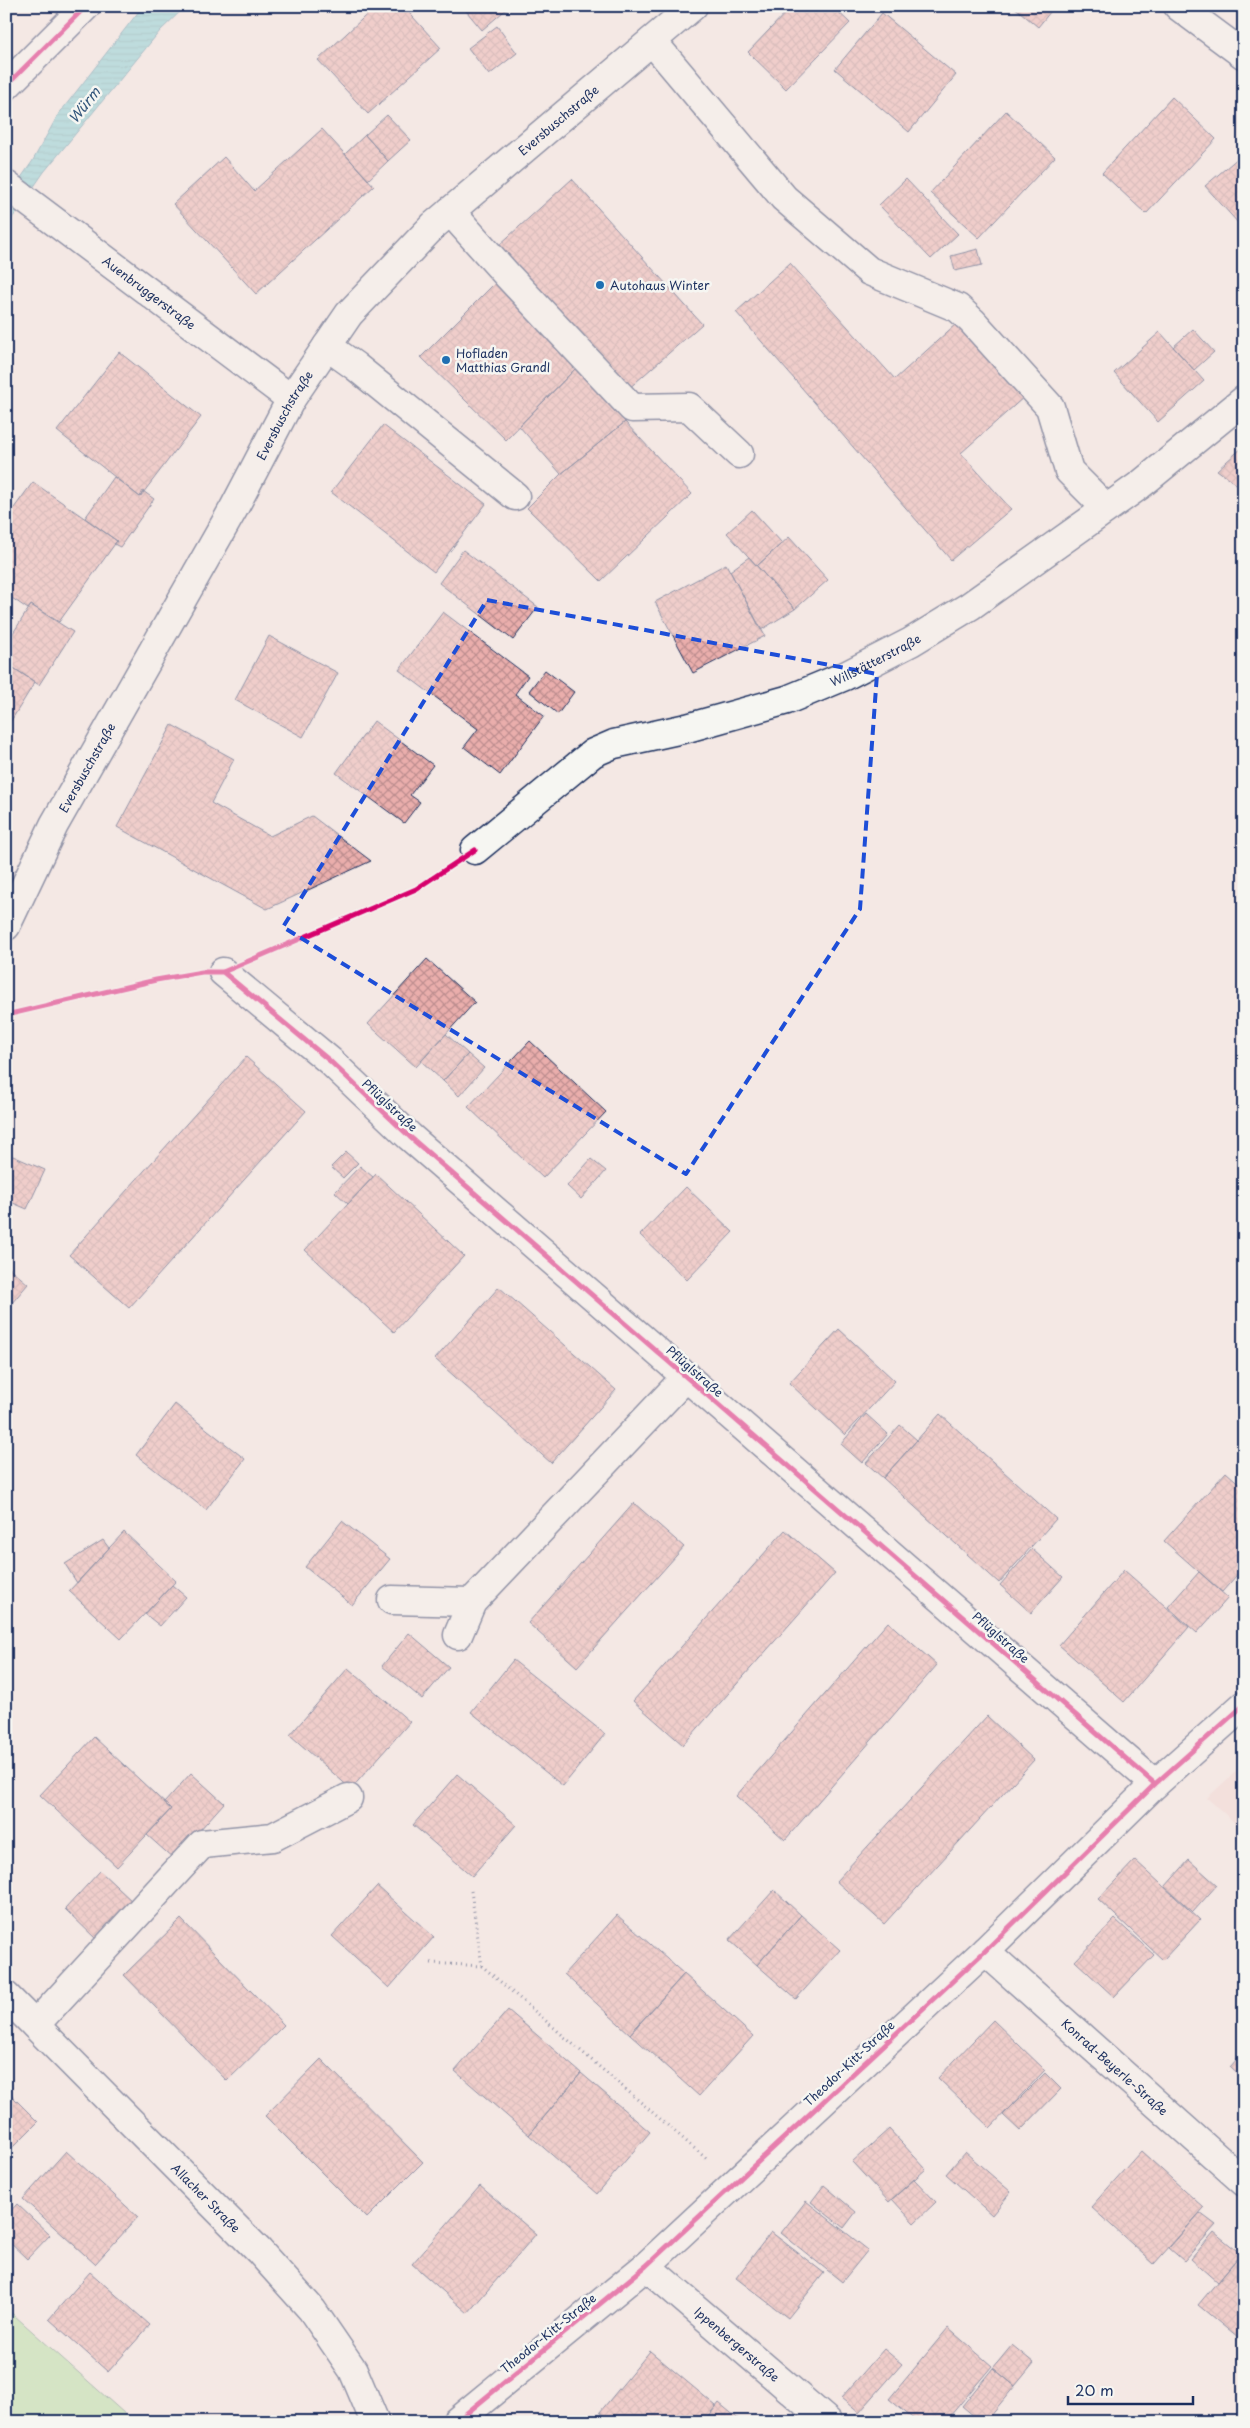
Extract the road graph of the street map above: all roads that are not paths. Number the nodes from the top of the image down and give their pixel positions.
1 (86, 6) edge
2 (693, 6) edge
3 (1178, 6) edge
4 (652, 41) junction
5 (1244, 55) edge
6 (6, 86) edge
7 (6, 185) edge
8 (450, 211) junction
9 (327, 346) junction
10 (292, 399) junction
11 (1244, 400) edge
12 (739, 454) dead end
13 (514, 496) dead end
14 (1106, 508) junction
15 (474, 850) dead end
16 (6, 926) edge
17 (223, 972) dead end
18 (687, 1376) junction
19 (392, 1600) dead end
20 (472, 1602) junction
21 (458, 1635) dead end
22 (1241, 1714) edge
23 (1155, 1784) junction
24 (348, 1798) dead end
25 (985, 1952) junction
26 (6, 1996) edge
27 (35, 2025) junction
28 (1244, 2182) edge
29 (646, 2266) junction
30 (375, 2422) edge
31 (456, 2422) edge
32 (828, 2422) edge

1 - 6 street
2 - 4 street, Eversbuschstraße
3 - 5 street
4 - 8 street, Eversbuschstraße
4 - 14 street
7 - 10 street, Auenbruggerstraße
8 - 9 street, Eversbuschstraße
8 - 12 street
9 - 10 street, Eversbuschstraße
9 - 13 street
10 - 16 street, Eversbuschstraße
11 - 14 street, Willstätterstraße
14 - 15 street, Willstätterstraße
17 - 18 street, Pflüglstraße
18 - 20 street
18 - 23 street, Pflüglstraße
19 - 20 street
20 - 21 street
22 - 23 street, Theodor-Kitt-Straße
23 - 25 street, Theodor-Kitt-Straße
24 - 27 street
25 - 28 street, Konrad-Beyerle-Straße
25 - 29 street, Theodor-Kitt-Straße
26 - 27 street, Allacher Straße
27 - 30 street, Allacher Straße
29 - 31 street, Theodor-Kitt-Straße
29 - 32 street, Ippenbergerstraße

